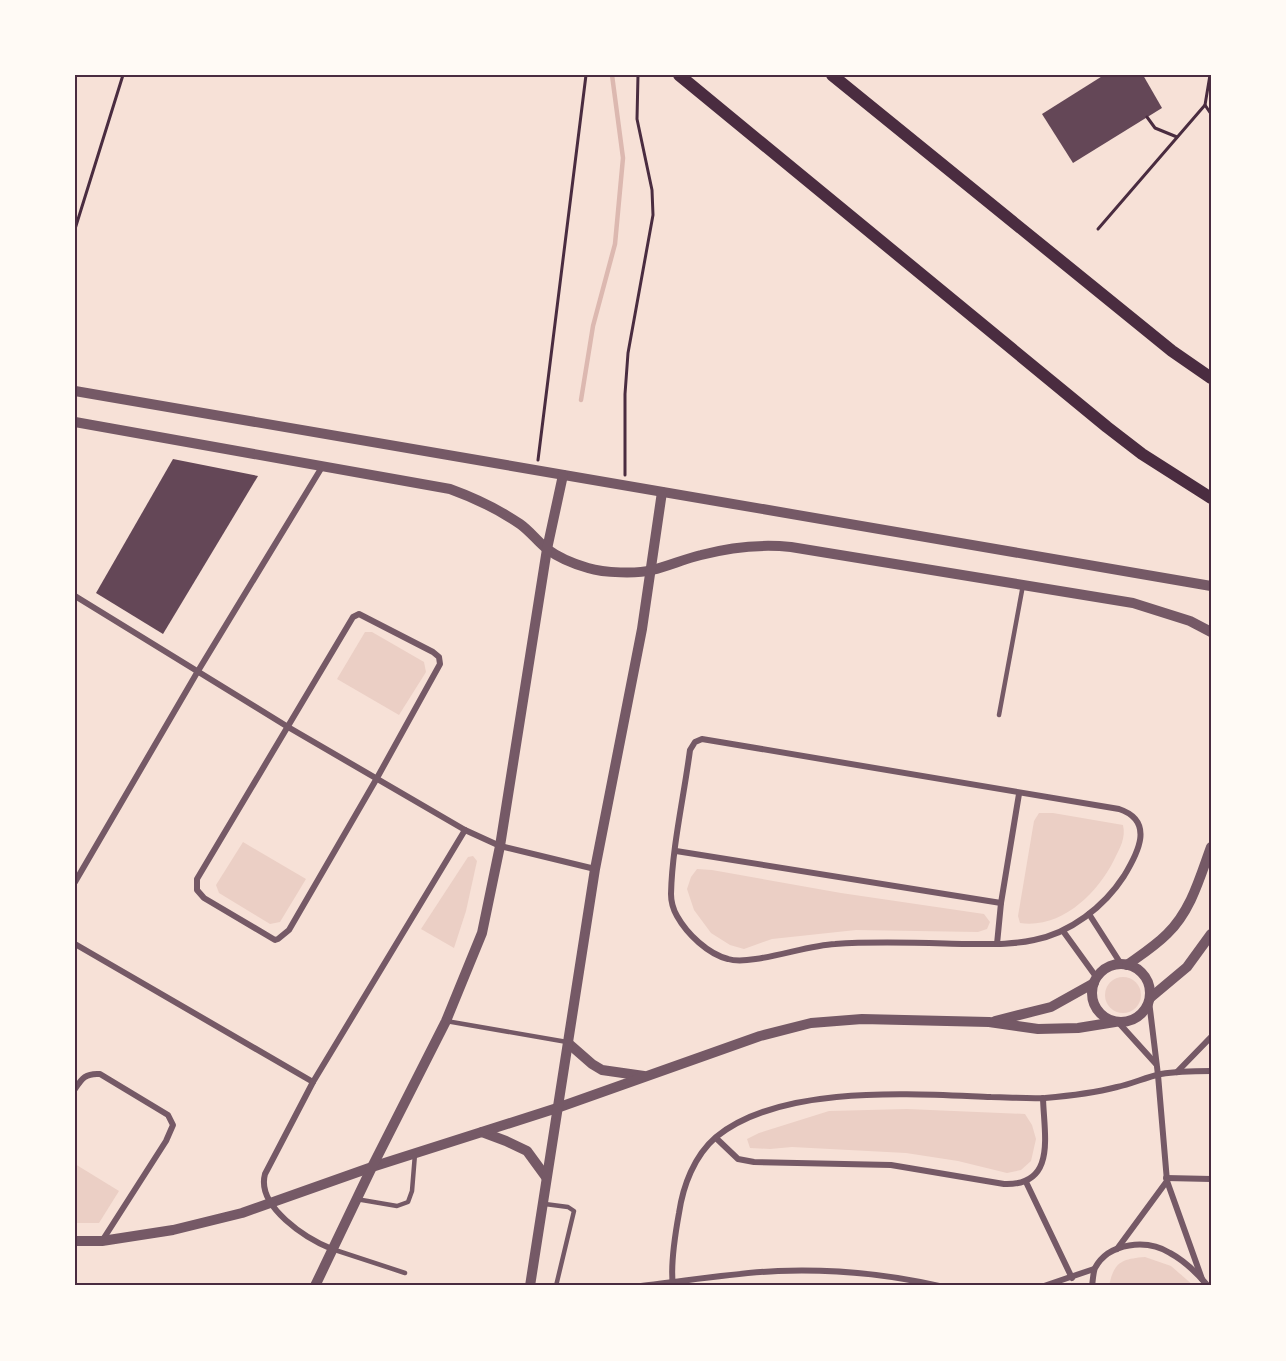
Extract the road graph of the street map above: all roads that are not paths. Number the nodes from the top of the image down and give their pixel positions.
1 (680, 75) edge
2 (832, 75) edge
3 (1211, 378) edge
4 (75, 391) edge
5 (75, 422) edge
6 (322, 467) junction
7 (563, 475) junction
8 (662, 492) junction
9 (1211, 498) edge
10 (547, 549) junction
11 (650, 571) junction
12 (1023, 585) junction
13 (1211, 586) edge
14 (75, 596) edge
15 (1211, 632) edge
16 (198, 671) junction
17 (999, 715) dead end
18 (288, 727) junction
19 (377, 778) junction
20 (1019, 794) junction
21 (465, 830) junction
22 (500, 846) junction
23 (1211, 847) edge
24 (676, 851) junction
25 (595, 869) junction
26 (75, 882) edge
27 (1001, 903) junction
28 (1089, 914) junction
29 (1062, 931) junction
30 (1211, 934) edge
31 (75, 944) edge
32 (997, 944) junction
33 (1124, 965) junction
34 (1095, 981) junction
35 (1150, 1000) junction
36 (446, 1021) junction
37 (989, 1022) junction
38 (1117, 1022) junction
39 (1211, 1037) edge
40 (568, 1043) junction
41 (1156, 1065) junction
42 (1211, 1071) edge
43 (1176, 1072) junction
44 (1158, 1075) junction
45 (648, 1076) junction
46 (313, 1082) junction
47 (75, 1089) edge
48 (1043, 1098) junction
49 (557, 1108) junction
50 (481, 1132) junction
51 (716, 1138) junction
52 (415, 1153) junction
53 (372, 1167) junction
54 (546, 1177) junction
55 (1211, 1179) edge
56 (1166, 1180) junction
57 (1026, 1182) junction
58 (356, 1199) junction
59 (270, 1203) junction
60 (542, 1204) junction
61 (75, 1241) edge
62 (102, 1241) junction
63 (332, 1249) junction
64 (1117, 1249) junction
65 (1094, 1269) junction
66 (405, 1273) dead end
67 (1072, 1278) junction
68 (1202, 1279) junction
69 (672, 1284) edge
70 (315, 1286) edge
71 (530, 1286) edge
72 (556, 1286) edge
73 (641, 1286) edge
74 (939, 1286) edge
75 (1044, 1286) edge
76 (1092, 1286) edge
77 (1208, 1286) edge

1 - 9 main road
2 - 3 main road
4 - 7 street
5 - 6 street
6 - 10 street
6 - 16 street
7 - 8 street
7 - 10 street
8 - 11 street
8 - 13 street
10 - 11 street
10 - 22 street
11 - 12 street
11 - 25 street
12 - 15 street
12 - 17 lane
14 - 16 street
16 - 18 street
16 - 26 street
18 - 19 street
18 - 19 street
18 - 19 street
19 - 21 street
20 - 24 street
20 - 27 street
20 - 28 street
21 - 22 street
21 - 46 street
22 - 25 street
22 - 36 street
23 - 33 street
24 - 27 street
24 - 32 street
25 - 40 street
27 - 32 street
28 - 29 street
28 - 33 street
29 - 32 street
29 - 34 street
30 - 35 street
31 - 46 street
33 - 34 street
33 - 35 street
34 - 37 street
34 - 38 street
35 - 38 street
35 - 41 street
36 - 40 lane
36 - 53 street
37 - 38 street
37 - 45 street
38 - 41 street
39 - 43 street
40 - 45 street
40 - 49 street
41 - 44 street
42 - 43 street
43 - 44 street
44 - 48 street
44 - 56 street
45 - 49 street
46 - 59 street
47 - 62 street
48 - 51 street
48 - 57 street
49 - 50 street
49 - 54 street
50 - 52 street
50 - 54 street
51 - 57 street
51 - 69 street
52 - 53 street
52 - 58 lane
53 - 58 street
53 - 59 street
54 - 60 street
55 - 56 street
56 - 64 street
56 - 68 street
57 - 67 street
58 - 63 street
59 - 62 street
59 - 63 street
60 - 71 street
60 - 72 lane
61 - 62 street
63 - 66 lane
63 - 70 street
64 - 65 street
64 - 68 street
65 - 67 street
65 - 76 street
67 - 75 street
68 - 77 street
69 - 73 street
69 - 74 street

